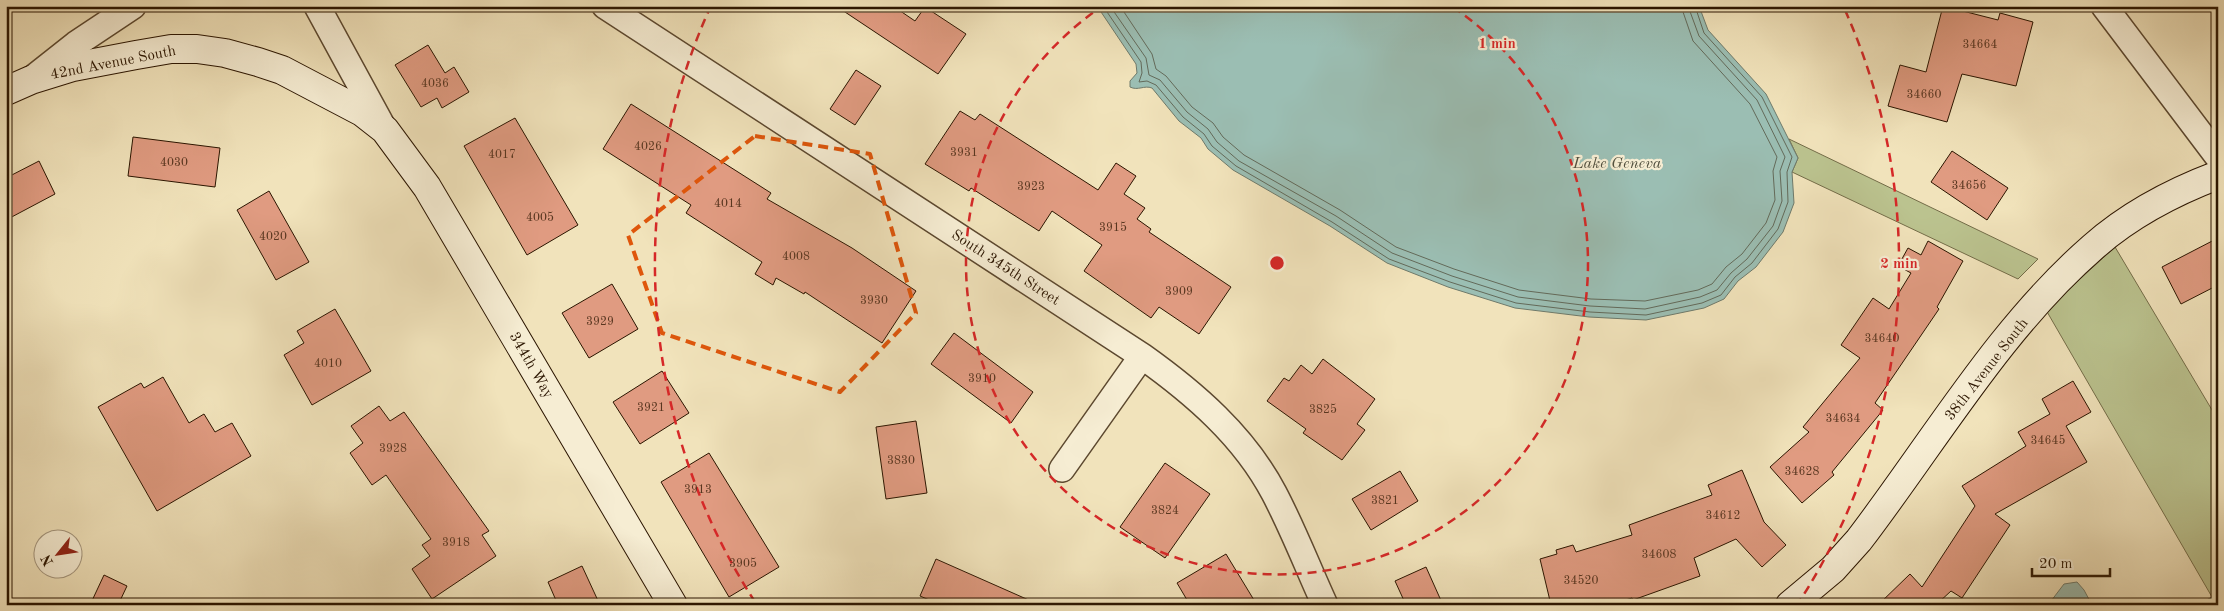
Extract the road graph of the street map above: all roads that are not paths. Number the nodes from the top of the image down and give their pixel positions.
1 (132, 6) edge
2 (317, 6) edge
3 (606, 6) edge
4 (2104, 6) edge
5 (31, 80) junction
6 (6, 91) edge
7 (385, 130) junction
8 (2218, 157) edge
9 (2218, 175) edge
10 (1142, 356) junction
11 (1062, 469) dead end
12 (673, 605) edge
13 (1325, 605) edge
14 (1790, 605) edge

1 - 5 street, 42nd Avenue South
2 - 7 street
3 - 10 street, South 345th Street
4 - 8 street
5 - 6 street, 42nd Avenue South
5 - 7 street, 42nd Avenue South
7 - 12 street, 344th Way
9 - 14 street, 38th Avenue South
10 - 11 street
10 - 13 street, South 345th Street

